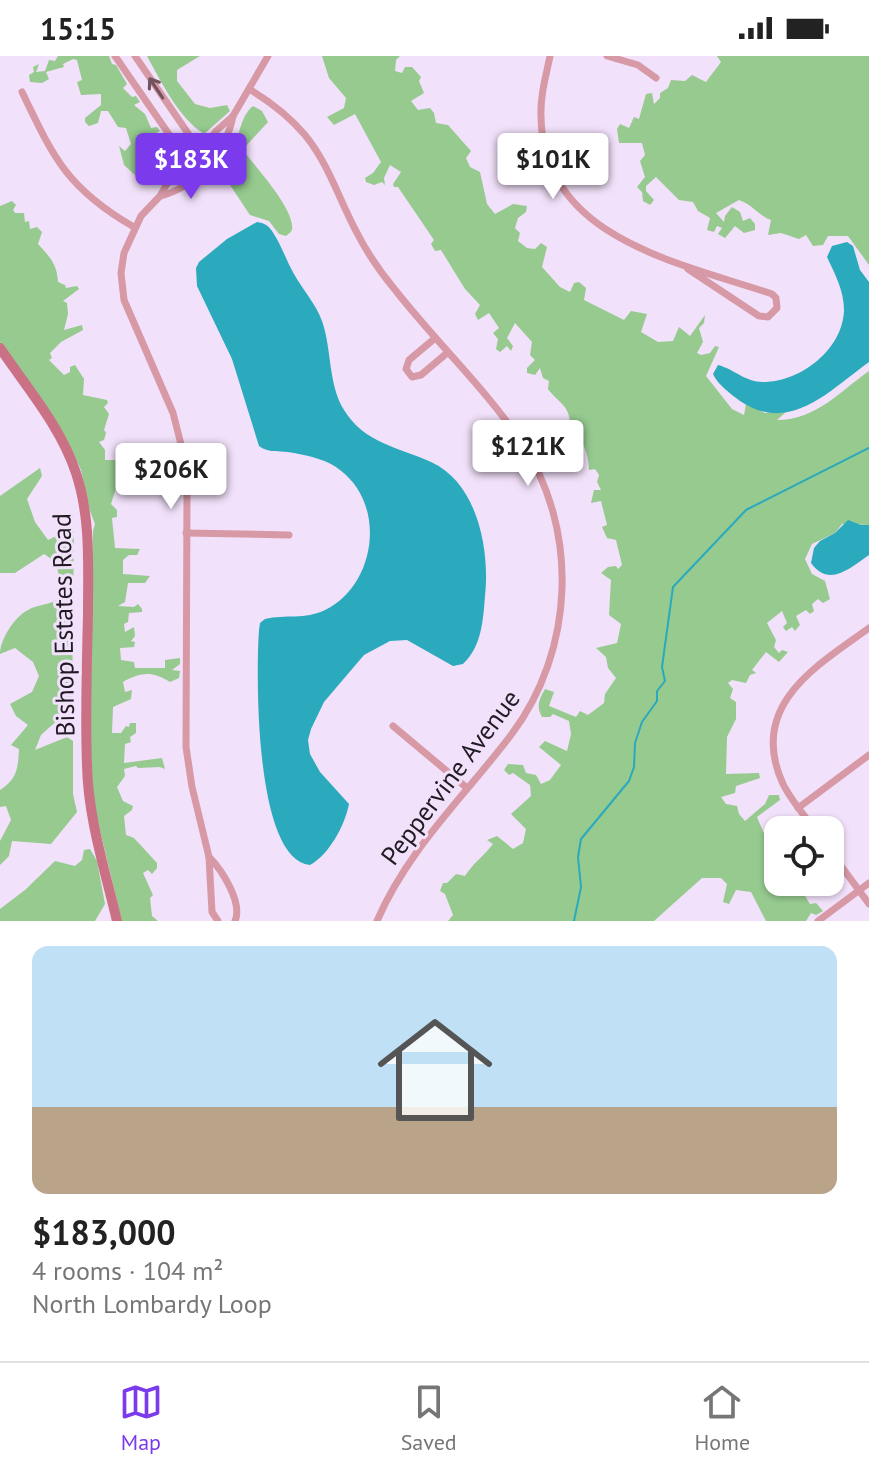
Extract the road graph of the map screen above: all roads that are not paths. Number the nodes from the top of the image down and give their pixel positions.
1 (115, 56) edge
2 (135, 56) edge
3 (268, 56) edge
4 (550, 56) edge
5 (607, 56) edge
6 (656, 78) dead end
7 (249, 89) junction
8 (22, 92) dead end
9 (233, 116) junction
10 (201, 153) junction
11 (192, 164) junction
12 (209, 164) junction
13 (200, 173) junction
14 (160, 196) junction
15 (134, 227) junction
16 (688, 269) junction
17 (434, 339) junction
18 (0, 348) edge
19 (447, 353) junction
20 (186, 533) junction
21 (289, 535) dead end
22 (869, 628) edge
23 (393, 726) dead end
24 (869, 755) edge
25 (467, 788) junction
26 (798, 808) junction
27 (804, 816) edge
28 (209, 857) junction
29 (844, 870) edge
30 (869, 883) edge
31 (859, 891) junction
32 (869, 904) edge
33 (117, 921) edge
34 (218, 921) edge
35 (235, 921) edge
36 (377, 921) edge
37 (818, 921) edge

1 - 11 street
10 -> 2 street
3 - 7 street
4 - 16 street
5 - 6 street
7 - 9 street
7 - 17 street, Peppervine Avenue
8 - 15 street
9 - 10 street
9 - 12 street
10 - 11 street
10 - 12 street
11 - 13 street
11 - 14 street
12 - 13 street
13 - 14 street
14 - 15 street
15 - 20 street
16 - 16 street
17 - 19 street, Peppervine Avenue
17 - 19 street
18 - 33 street, Bishop Estates Road
19 - 25 street, Peppervine Avenue
20 - 21 street
20 - 28 street
22 - 26 street
23 - 25 street
24 - 26 street
25 - 36 street, Peppervine Avenue
26 - 27 street
28 - 34 street
28 - 35 street
29 - 31 street
30 - 31 street
31 - 32 street
31 - 37 street

